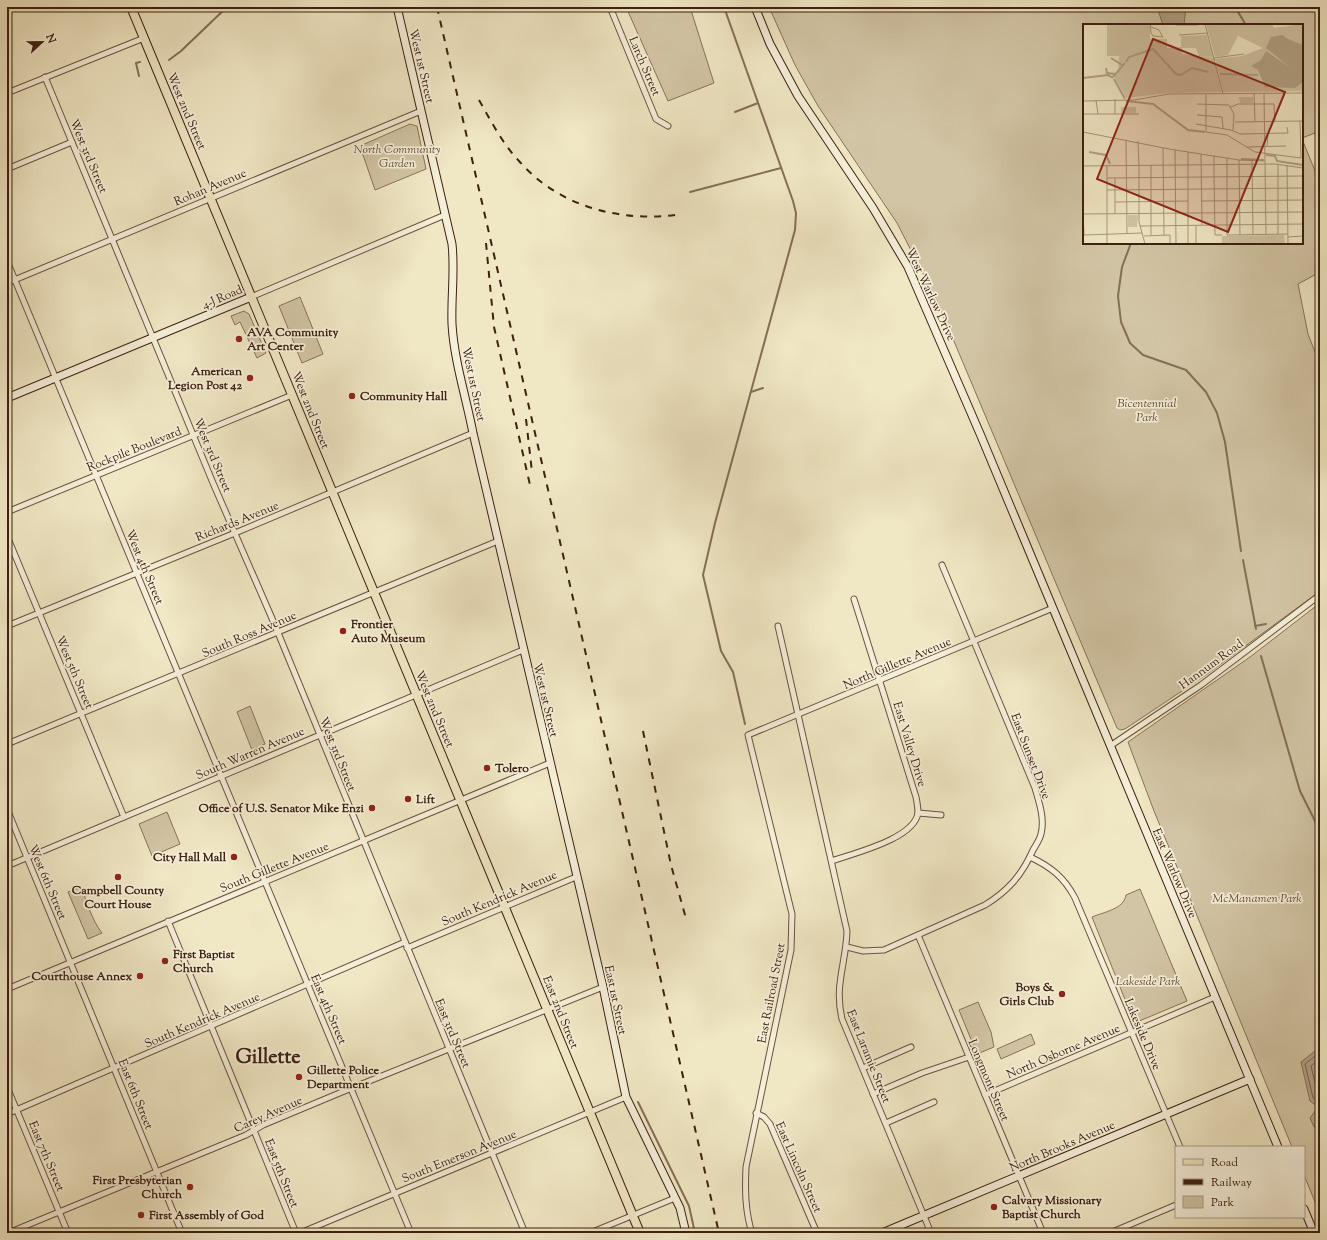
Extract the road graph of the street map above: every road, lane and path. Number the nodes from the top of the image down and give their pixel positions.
1 (131, 7) edge
2 (397, 7) edge
3 (610, 7) edge
4 (755, 7) edge
5 (144, 38) junction
6 (45, 77) junction
7 (7, 93) edge
8 (421, 111) junction
9 (668, 126) dead end
10 (72, 142) junction
11 (7, 169) edge
12 (210, 198) junction
13 (445, 215) junction
14 (113, 239) junction
15 (7, 261) edge
16 (15, 280) junction
17 (7, 283) edge
18 (251, 297) junction
19 (154, 337) junction
20 (56, 378) junction
21 (292, 395) junction
22 (7, 398) edge
23 (473, 432) junction
24 (194, 435) junction
25 (96, 475) junction
26 (331, 492) junction
27 (7, 512) edge
28 (235, 533) junction
29 (7, 536) edge
30 (498, 540) junction
31 (942, 565) dead end
32 (137, 573) junction
33 (374, 592) junction
34 (1320, 595) edge
35 (854, 599) dead end
36 (1053, 608) junction
37 (39, 613) junction
38 (7, 626) edge
39 (778, 626) dead end
40 (278, 633) junction
41 (974, 641) junction
42 (523, 650) junction
43 (179, 674) junction
44 (880, 681) junction
45 (416, 695) junction
46 (81, 714) junction
47 (798, 715) junction
48 (320, 734) junction
49 (748, 735) joint
50 (7, 744) edge
51 (1110, 746) junction
52 (550, 763) junction
53 (221, 776) junction
54 (461, 800) junction
55 (7, 809) edge
56 (918, 813) junction
57 (941, 815) dead end
58 (124, 817) junction
59 (363, 841) junction
60 (1030, 857) junction
61 (27, 858) junction
62 (832, 861) junction
63 (7, 866) edge
64 (576, 877) junction
65 (265, 882) junction
66 (505, 906) junction
67 (168, 921) junction
68 (918, 935) junction
69 (406, 945) junction
70 (846, 947) junction
71 (71, 963) junction
72 (308, 984) junction
73 (603, 987) junction
74 (7, 989) edge
75 (1215, 997) junction
76 (548, 1010) junction
77 (211, 1026) junction
78 (1131, 1033) junction
79 (911, 1047) dead end
80 (450, 1050) junction
81 (969, 1057) junction
82 (114, 1068) junction
83 (863, 1068) junction
84 (1250, 1079) junction
85 (7, 1087) edge
86 (352, 1089) junction
87 (873, 1094) junction
88 (985, 1095) junction
89 (626, 1097) junction
90 (934, 1102) dead end
91 (16, 1110) junction
92 (590, 1113) junction
93 (756, 1113) junction
94 (7, 1114) edge
95 (1166, 1114) junction
96 (886, 1123) junction
97 (254, 1130) junction
98 (1180, 1146) edge
99 (1278, 1146) edge
100 (492, 1153) junction
101 (157, 1172) junction
102 (1019, 1176) junction
103 (395, 1194) junction
104 (675, 1198) junction
105 (1175, 1205) edge
106 (1305, 1211) edge
107 (59, 1213) junction
108 (924, 1215) junction
109 (632, 1216) junction
110 (8, 1233) edge
111 (68, 1233) edge
112 (182, 1233) edge
113 (296, 1233) edge
114 (300, 1233) edge
115 (411, 1233) edge
116 (525, 1233) edge
117 (590, 1233) edge
118 (640, 1233) edge
119 (686, 1233) edge
120 (752, 1233) edge
121 (817, 1233) edge
122 (882, 1233) edge
123 (931, 1233) edge
124 (1042, 1233) edge
125 (1110, 1233) edge
126 (1314, 1233) edge

1 - 5 main road, West 2nd Street
2 - 8 street, West 1st Street
3 - 9 street, Larch Street
4 - 36 street, West Warlow Drive
5 - 6 street
5 - 12 main road, West 2nd Street
6 - 7 street
6 - 10 street, West 3rd Street
8 - 12 street, Rohan Avenue
8 - 13 street, West 1st Street
10 - 11 street
10 - 14 street, West 3rd Street
12 - 14 street, Rohan Avenue
12 - 18 main road, West 2nd Street
13 - 18 street, 4-J Road
13 - 23 street, West 1st Street
14 - 16 street, Rohan Avenue
14 - 19 street, West 3rd Street
15 - 16 street, West 4th Street
16 - 17 street, Rohan Avenue
16 - 20 street, West 4th Street
18 - 19 street, 4-J Road
18 - 21 main road, West 2nd Street
19 - 20 street, 4-J Road
19 - 24 street, West 3rd Street
20 - 22 street, 4-J Road
20 - 25 street, West 4th Street
21 - 24 street, Rockpile Boulevard
21 - 26 main road, West 2nd Street
23 - 26 street, Richards Avenue
23 - 30 street, West 1st Street
24 - 25 street, Rockpile Boulevard
24 - 28 street, West 3rd Street
25 - 27 street, Rockpile Boulevard
25 - 32 street, West 4th Street
26 - 28 street, Richards Avenue
26 - 33 main road, West 2nd Street
28 - 32 street, Richards Avenue
28 - 40 street, West 3rd Street
29 - 37 street, West 5th Street
30 - 33 street, South Ross Avenue
30 - 42 street, West 1st Street
31 - 41 street, East Sunset Drive
32 - 37 street, Richards Avenue
32 - 43 street, West 4th Street
33 - 40 street, South Ross Avenue
33 - 45 main road, West 2nd Street
34 - 51 street, Hannum Road
35 - 44 street, East Valley Drive
36 - 41 street, North Gillette Avenue
36 - 51 street, East Warlow Drive
37 - 38 street, Richards Avenue
37 - 46 street, West 5th Street
39 - 47 street, East Laramie Street
40 - 43 street, South Ross Avenue
40 - 48 street, West 3rd Street
41 - 44 street, North Gillette Avenue
41 - 60 street, East Sunset Drive
42 - 45 street, South Warren Avenue
42 - 52 street, West 1st Street
43 - 46 street, South Ross Avenue
43 - 53 street, West 4th Street
44 - 47 street, North Gillette Avenue
44 - 56 street, East Valley Drive
45 - 48 street, South Warren Avenue
45 - 54 main road, West 2nd Street
46 - 50 street, South Ross Avenue
46 - 58 street, West 5th Street
47 - 49 street, North Gillette Avenue
47 - 62 street, East Laramie Street
48 - 53 street, South Warren Avenue
48 - 59 street, West 3rd Street
49 - 93 street, East Railroad Street
51 - 75 street, East Warlow Drive
52 - 54 street, South Gillette Avenue
52 - 64 street, East 1st Street
53 - 58 street, South Warren Avenue
53 - 65 street, West 4th Street
54 - 59 street, South Gillette Avenue
54 - 66 main road, East 2nd Street
55 - 61 street, West 6th Street
56 - 57 street
56 - 62 street
58 - 61 street, South Warren Avenue
59 - 65 street, South Gillette Avenue
59 - 69 street, East 3rd Street
60 - 68 street, East Sunset Drive
60 - 78 street, Lakeside Drive
61 - 63 street, South Warren Avenue
61 - 71 street, West 6th Street
62 - 70 street, East Laramie Street
64 - 66 street, South Kendrick Avenue
64 - 73 street, East 1st Street
65 - 67 street, South Gillette Avenue
65 - 72 street, East 4th Street
66 - 69 street, South Kendrick Avenue
66 - 76 main road, East 2nd Street
67 - 71 street, South Gillette Avenue
67 - 77 street, East 5th Street
68 - 70 street, East Sunset Drive
68 - 81 street, Longmont Street
69 - 72 street, South Kendrick Avenue
69 - 80 street, East 3rd Street
70 - 83 street, East Laramie Street
71 - 74 street, South Gillette Avenue
71 - 82 street, East 6th Street
72 - 77 street, South Kendrick Avenue
72 - 86 street, East 4th Street
73 - 76 street, Carey Avenue
73 - 89 street, East 1st Street
75 - 78 street, North Osborne Avenue
75 - 84 street, East Warlow Drive
76 - 80 street, Carey Avenue
76 - 92 main road, East 2nd Street
77 - 82 street, South Kendrick Avenue
77 - 97 street, East 5th Street
78 - 88 street, North Osborne Avenue
78 - 95 street, Lakeside Drive
79 - 83 street
80 - 86 street, Carey Avenue
80 - 100 street, East 3rd Street
81 - 87 street
81 - 88 street, Longmont Street
82 - 91 street, South Kendrick Avenue
82 - 101 street, East 6th Street
83 - 87 street, East Laramie Street
84 - 95 street, North Brooks Avenue
84 - 99 street, East Warlow Drive
85 - 91 street, East 7th Street
86 - 97 street, Carey Avenue
86 - 103 street, East 4th Street
87 - 96 street, East Laramie Street
88 - 102 street, Longmont Street
89 - 92 street, South Emerson Avenue
89 - 104 street, East 1st Street
90 - 96 street
91 - 94 street, South Kendrick Avenue
91 - 107 street, East 7th Street
92 - 100 street, South Emerson Avenue
92 - 109 main road, East 2nd Street
93 - 120 street, East Railroad Street
93 - 121 street, East Lincoln Street
95 - 98 street, Lakeside Drive
95 - 102 street, North Brooks Avenue
96 - 108 street, East Laramie Street
97 - 101 street, Carey Avenue
97 - 113 street, East 5th Street
100 - 103 street, South Emerson Avenue
100 - 116 street, East 3rd Street
101 - 107 street, Carey Avenue
101 - 112 street, East 6th Street
102 - 108 street, North Brooks Avenue
102 - 124 street, Longmont Street
103 - 114 street, South Emerson Avenue
103 - 115 street, East 4th Street
104 - 109 street
104 - 119 street, East 1st Street
105 - 125 street
106 - 126 street
107 - 110 street, Carey Avenue
107 - 111 street, East 7th Street
108 - 122 street, North Brooks Avenue
108 - 123 street, East Laramie Street
109 - 117 street
109 - 118 main road, East 2nd Street

